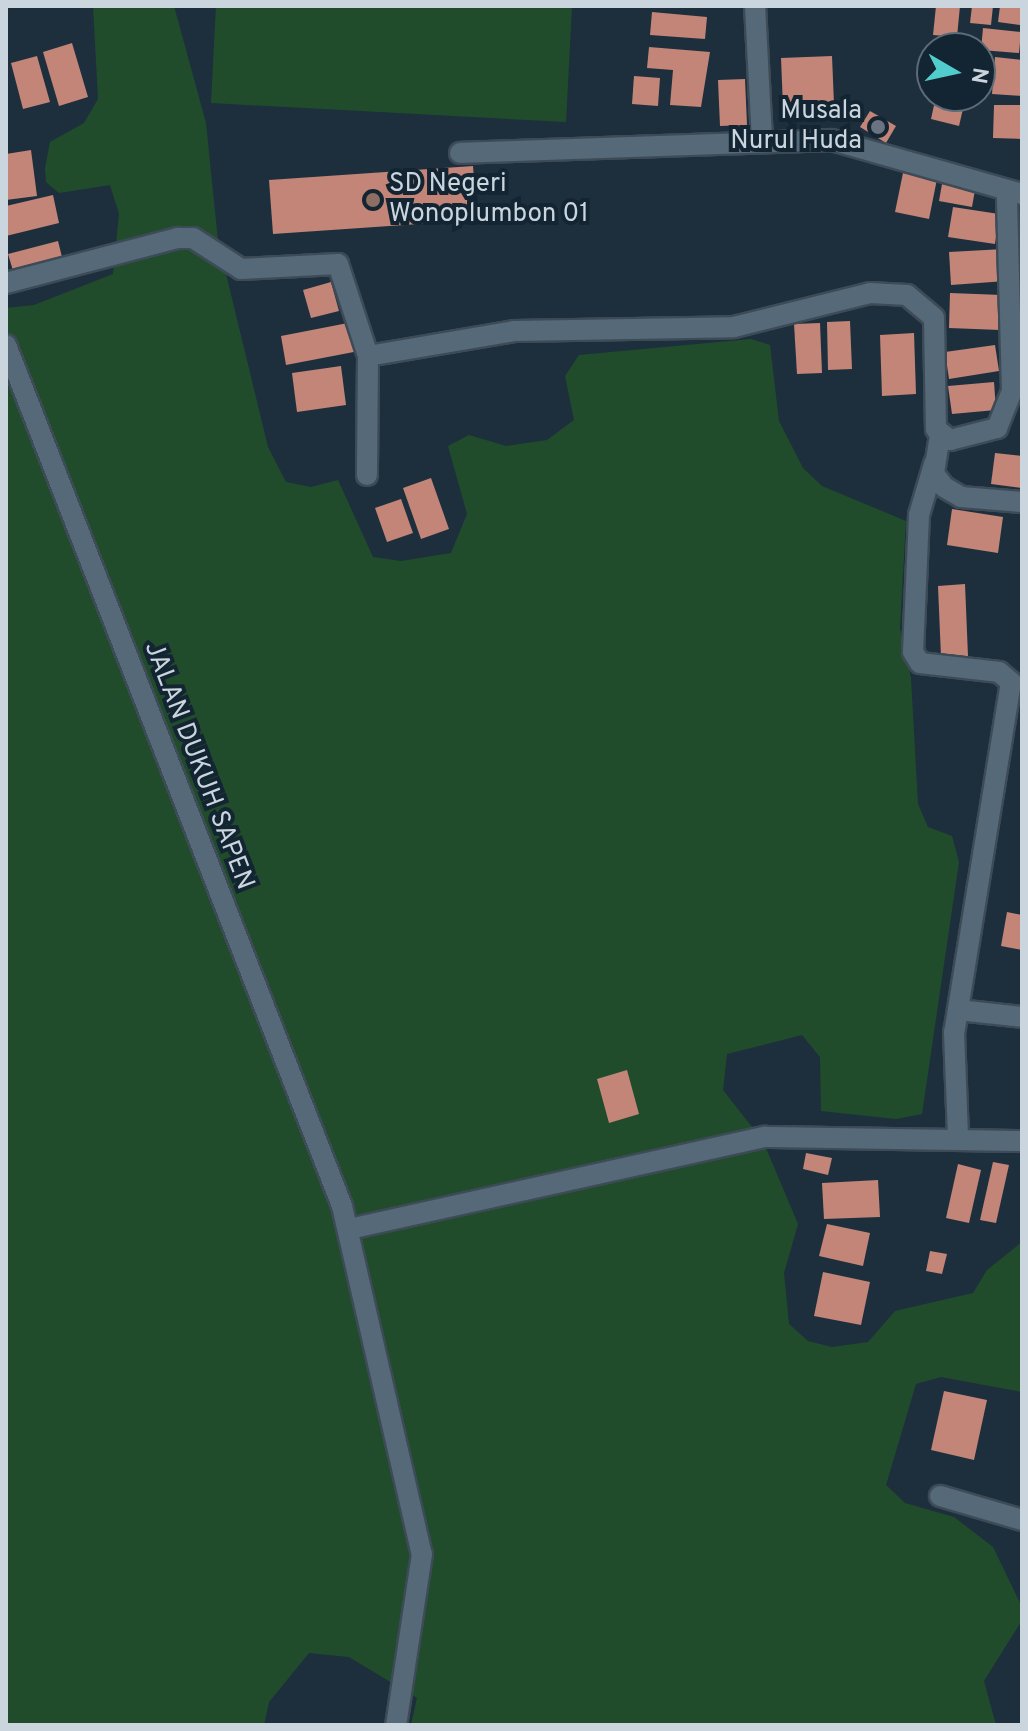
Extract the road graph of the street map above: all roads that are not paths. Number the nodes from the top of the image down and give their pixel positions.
1 (755, 6) edge
2 (762, 138) junction
3 (460, 153) dead end
4 (1014, 194) edge
5 (6, 283) edge
6 (6, 345) edge
7 (368, 356) junction
8 (940, 435) junction
9 (934, 464) junction
10 (367, 475) dead end
11 (1022, 502) edge
12 (958, 1010) junction
13 (1022, 1017) edge
14 (958, 1137) junction
15 (1022, 1141) edge
16 (349, 1229) junction
17 (940, 1496) dead end
18 (1022, 1520) edge
19 (396, 1725) edge

1 - 2 street
2 - 3 street
2 - 4 street
4 - 8 street
5 - 7 street
6 - 16 street, JALAN DUKUH SAPEN
7 - 8 street
7 - 10 street
8 - 9 street
9 - 11 street
9 - 12 street
12 - 13 street
12 - 14 street
14 - 15 street
14 - 16 street
16 - 19 street, JALAN DUKUH SAPEN
17 - 18 street

